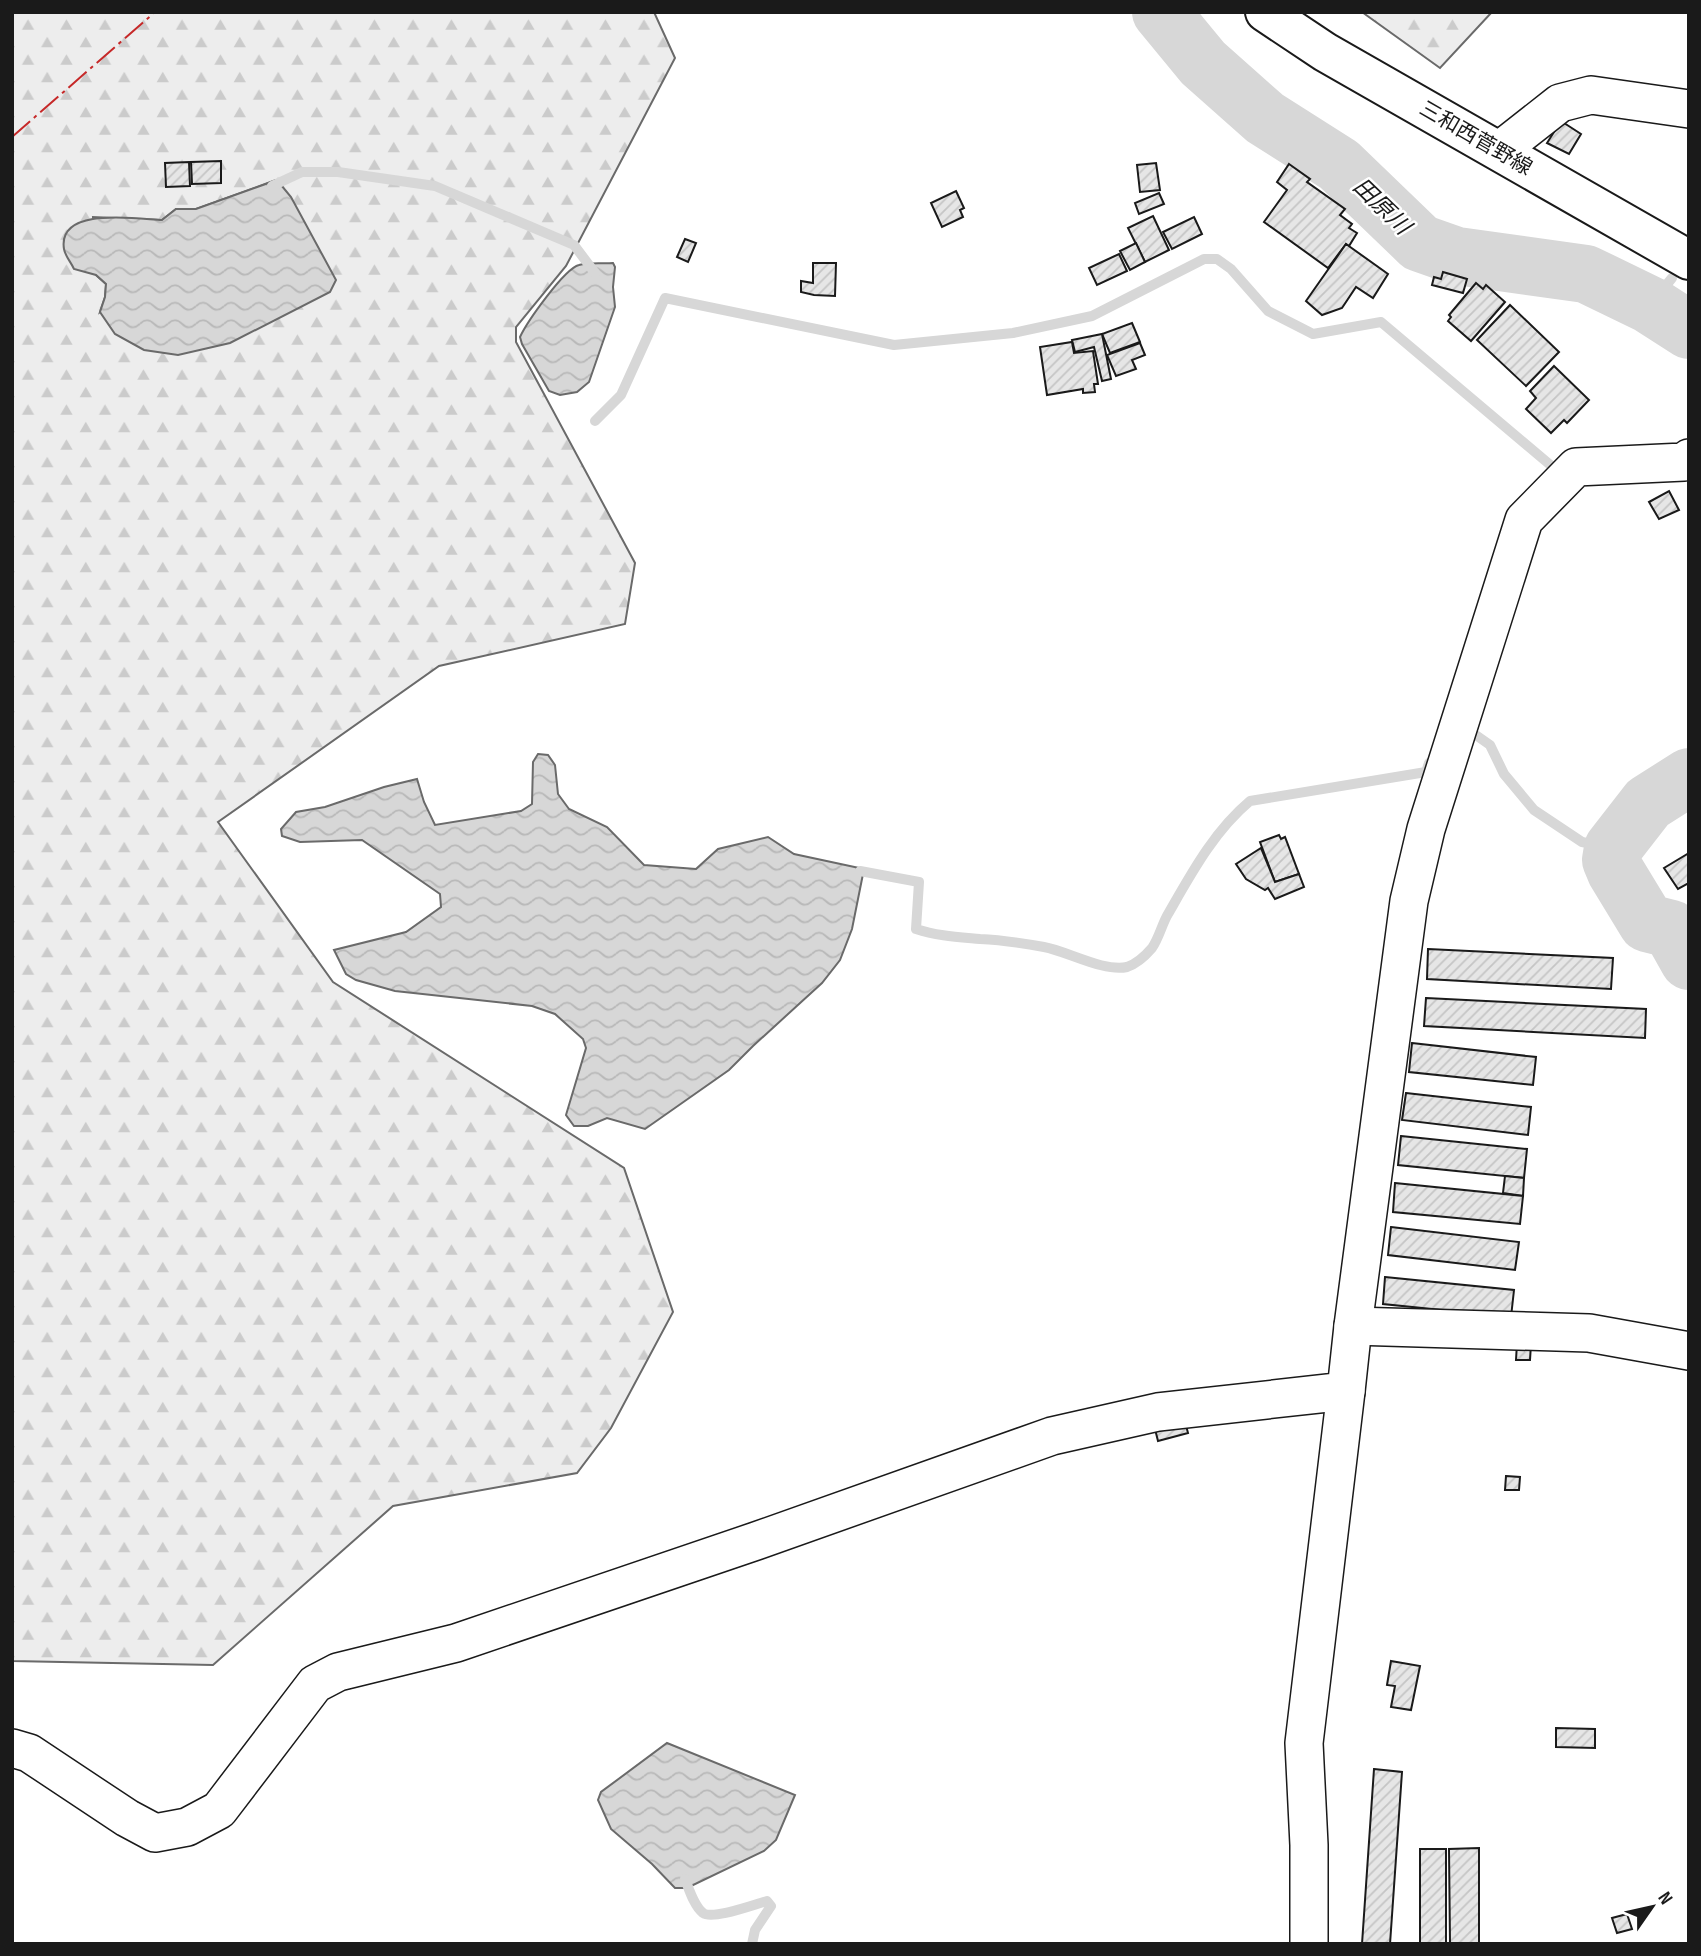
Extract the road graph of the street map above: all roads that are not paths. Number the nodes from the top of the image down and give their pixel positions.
1 (1265, 12) edge
2 (1689, 109) edge
3 (1499, 151) junction
4 (1689, 260) edge
5 (1689, 458) edge
6 (1353, 1326) junction
7 (1689, 1351) edge
8 (1346, 1391) junction
9 (12, 1748) edge
10 (1309, 1944) edge

1 - 3 main road, 三和西菅野線
2 - 3 street
3 - 4 main road, 三和西菅野線
5 - 6 street
6 - 7 street
6 - 8 street
8 - 9 street
8 - 10 street

